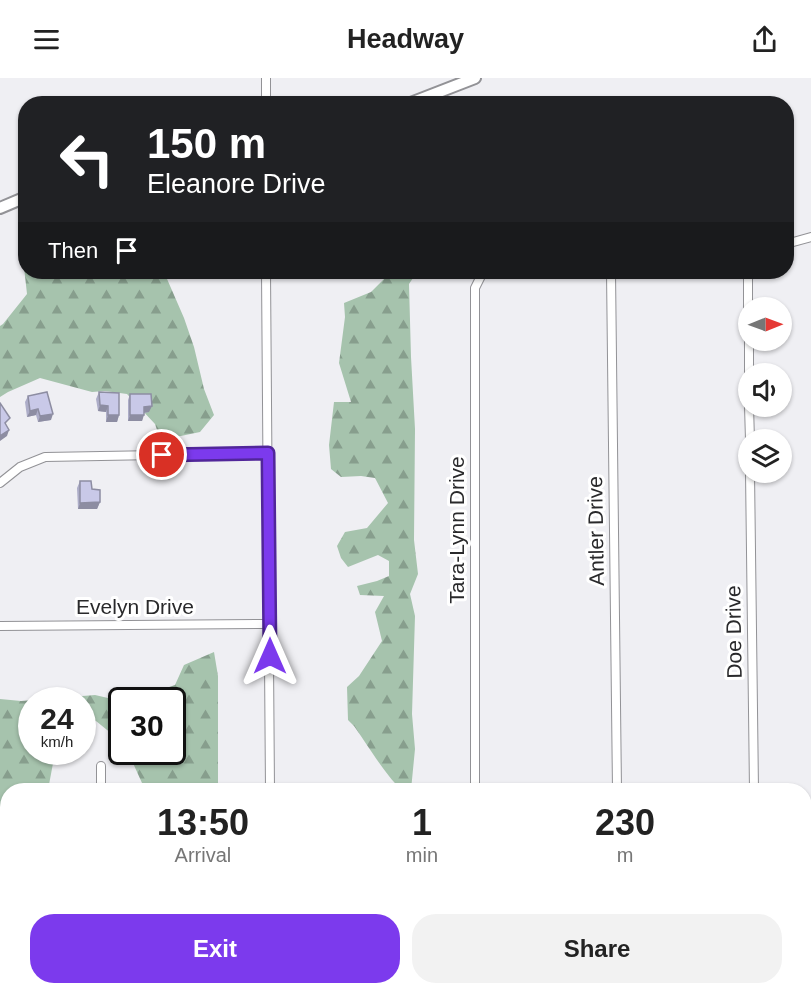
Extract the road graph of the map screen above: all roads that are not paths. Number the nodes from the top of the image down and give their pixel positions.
1 (266, 78) edge
2 (475, 78) edge
3 (266, 96) edge
4 (429, 96) edge
5 (18, 200) edge
6 (0, 208) edge
7 (811, 237) edge
8 (794, 242) edge
9 (266, 279) edge
10 (480, 279) edge
11 (611, 279) edge
12 (748, 279) edge
13 (748, 297) edge
14 (268, 453) junction
15 (0, 483) edge
16 (750, 483) edge
17 (269, 624) junction
18 (0, 626) edge
19 (101, 766) dead end
20 (101, 783) edge
21 (270, 783) edge
22 (475, 783) edge
23 (617, 783) edge
24 (754, 783) edge

1 - 3 street
2 - 4 main road
5 - 6 main road
7 - 8 street
9 - 14 street
10 - 22 street, Tara-Lynn Drive
11 - 23 street, Antler Drive
12 - 13 street
14 - 15 street
14 - 17 street
16 - 24 street, Doe Drive
17 - 18 street, Evelyn Drive
17 - 21 street
19 - 20 street

